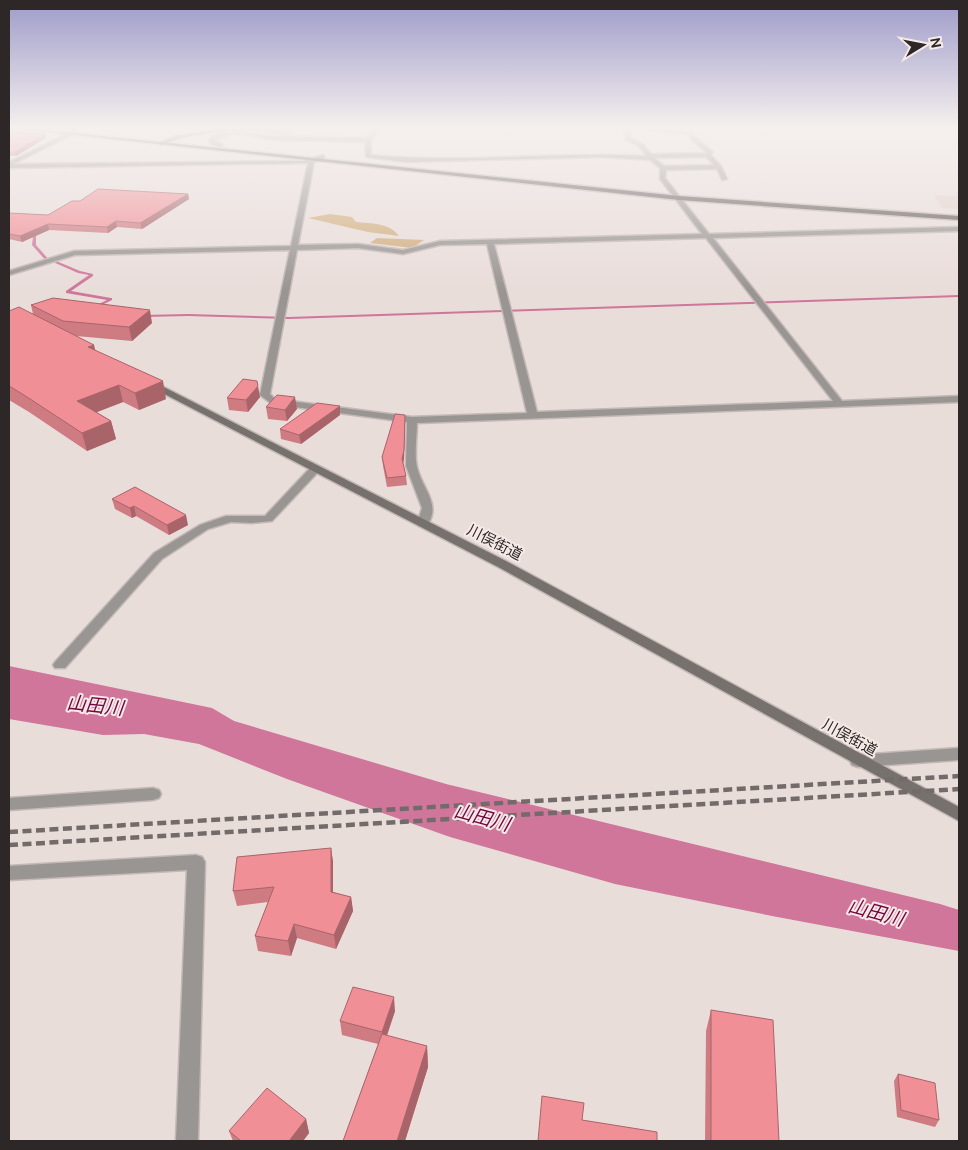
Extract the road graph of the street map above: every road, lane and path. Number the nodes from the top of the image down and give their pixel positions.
1 (311, 183) edge
2 (552, 183) edge
3 (666, 183) edge
4 (677, 196) junction
5 (959, 213) edge
6 (959, 218) edge
7 (959, 230) edge
8 (708, 236) junction
9 (490, 242) junction
10 (295, 247) junction
11 (9, 273) edge
12 (140, 378) edge
13 (959, 399) edge
14 (840, 404) junction
15 (533, 416) junction
16 (412, 420) junction
17 (315, 469) junction
18 (422, 524) junction
19 (60, 665) dead end
20 (959, 754) edge
21 (858, 761) junction
22 (154, 794) dead end
23 (9, 804) edge
24 (959, 816) edge
25 (9, 873) edge
26 (187, 1141) edge

1 - 10 street
2 - 4 main road
3 - 4 street
4 - 5 main road
4 - 6 main road
4 - 8 street
7 - 8 street
8 - 9 street
8 - 14 street
9 - 10 street
9 - 15 street
10 - 11 street
10 - 16 street
12 - 17 main road, 川俣街道
13 - 14 street
14 - 15 street
15 - 16 street
16 - 18 street
17 - 18 main road, 川俣街道
17 - 19 street
18 - 21 main road, 川俣街道
20 - 21 street
21 - 24 main road, 川俣街道
22 - 23 street
25 - 26 street

